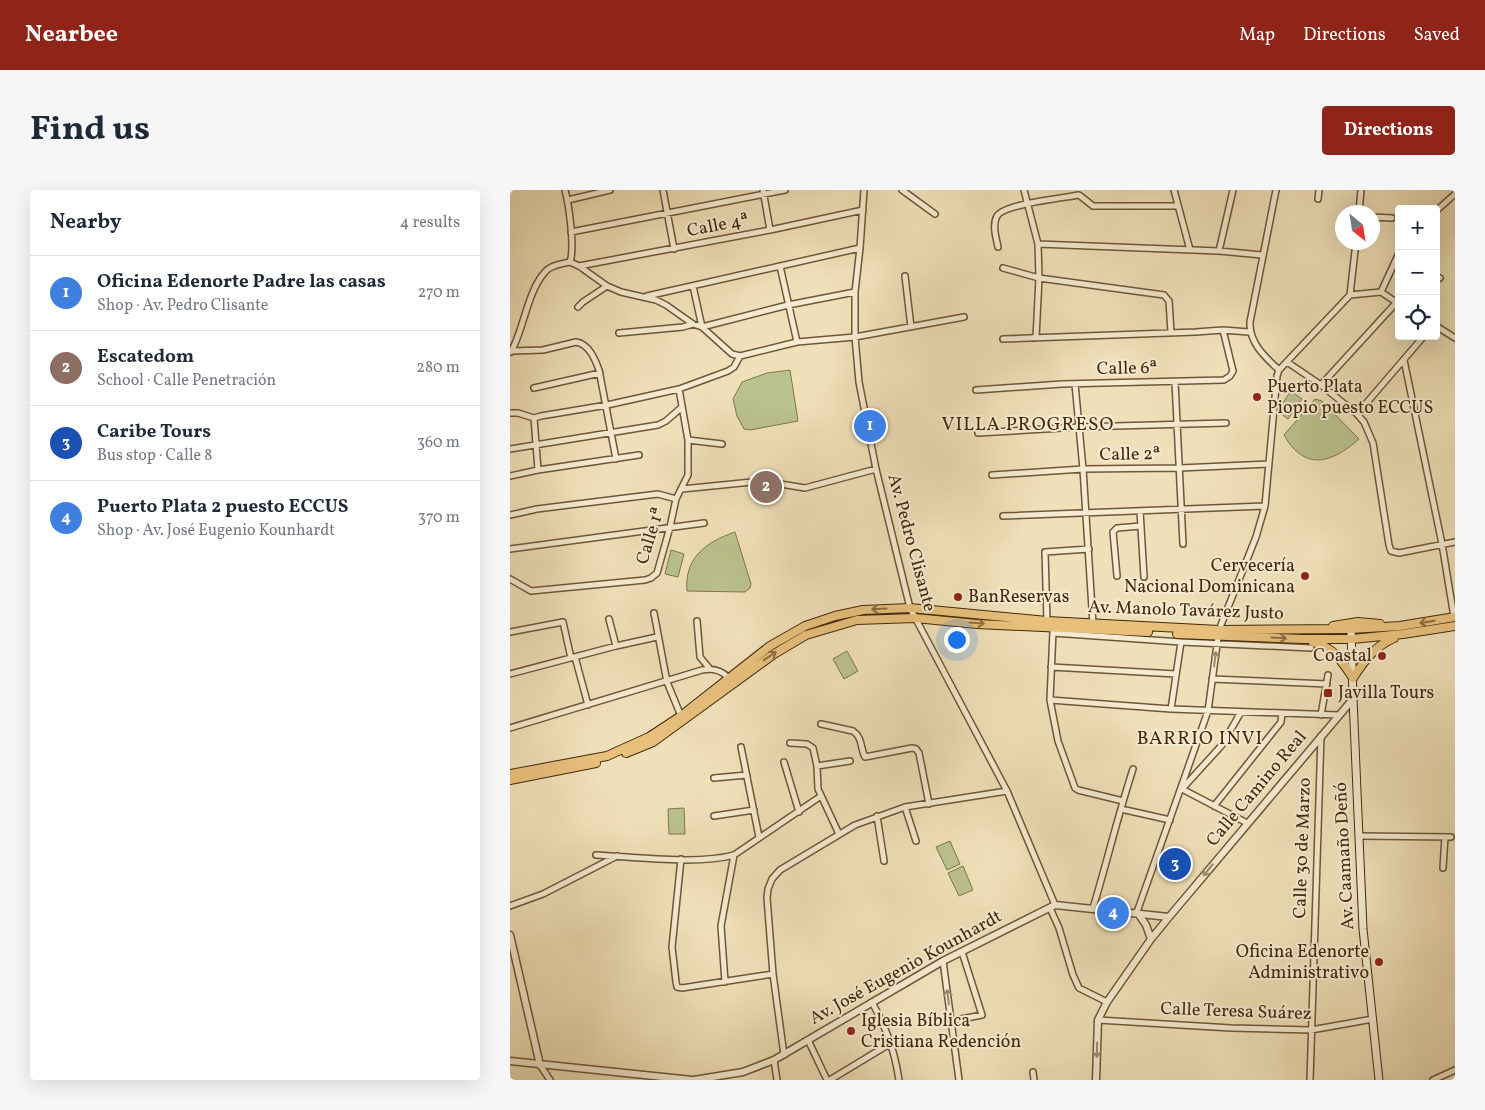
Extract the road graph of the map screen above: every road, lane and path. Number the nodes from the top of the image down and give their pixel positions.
1 (565, 190) edge
2 (610, 190) edge
3 (663, 190) edge
4 (785, 190) edge
5 (864, 190) edge
6 (902, 190) edge
7 (1024, 190) edge
8 (1174, 190) edge
9 (1233, 190) edge
10 (1276, 190) edge
11 (1319, 190) edge
12 (1361, 190) edge
13 (763, 192) edge
14 (1080, 192) edge
15 (1454, 196) edge
16 (1318, 199) dead end
17 (568, 200) junction
18 (1029, 204) junction
19 (1360, 205) edge
20 (1178, 206) junction
21 (1440, 208) edge
22 (863, 210) junction
23 (667, 212) junction
24 (935, 214) dead end
25 (1380, 217) edge
26 (1392, 218) dead end
27 (770, 230) junction
28 (571, 232) junction
29 (1038, 244) junction
30 (998, 247) dead end
31 (860, 248) junction
32 (674, 249) junction
33 (1190, 250) junction
34 (1355, 250) edge
35 (1219, 252) junction
36 (1262, 255) junction
37 (570, 262) junction
38 (1395, 262) edge
39 (579, 266) junction
40 (780, 266) junction
41 (1003, 268) dead end
42 (905, 276) dead end
43 (1039, 278) junction
44 (607, 286) junction
45 (693, 286) junction
46 (855, 292) junction
47 (1381, 292) junction
48 (1350, 295) junction
49 (644, 297) junction
50 (1395, 302) edge
51 (788, 305) junction
52 (578, 307) dead end
53 (1395, 307) edge
54 (964, 317) dead end
55 (693, 324) junction
56 (702, 326) junction
57 (911, 327) junction
58 (1440, 329) edge
59 (1223, 330) junction
60 (1171, 332) junction
61 (1250, 332) junction
62 (619, 333) dead end
63 (855, 337) junction
64 (1036, 338) junction
65 (1455, 338) edge
66 (1003, 339) dead end
67 (1421, 340) edge
68 (797, 342) junction
69 (511, 352) edge
70 (740, 356) junction
71 (1404, 360) junction
72 (1287, 362) junction
73 (1279, 370) junction
74 (600, 374) junction
75 (1176, 382) junction
76 (1074, 384) junction
77 (1321, 385) junction
78 (534, 388) dead end
79 (679, 389) junction
80 (976, 390) dead end
81 (607, 405) junction
82 (682, 407) junction
83 (510, 413) edge
84 (1357, 414) junction
85 (534, 418) junction
86 (1226, 423) dead end
87 (1176, 426) junction
88 (1079, 427) junction
89 (978, 433) dead end
90 (611, 434) junction
91 (688, 440) junction
92 (722, 444) dead end
93 (538, 445) junction
94 (510, 450) edge
95 (639, 455) dead end
96 (616, 459) junction
97 (1269, 464) junction
98 (1180, 468) junction
99 (876, 469) junction
100 (1083, 469) junction
101 (538, 470) junction
102 (992, 475) dead end
103 (510, 476) edge
104 (682, 489) junction
105 (676, 499) junction
106 (1265, 506) junction
107 (1140, 510) junction
108 (1182, 510) junction
109 (1086, 512) junction
110 (510, 515) edge
111 (1003, 516) dead end
112 (704, 523) dead end
113 (1141, 526) junction
114 (670, 527) junction
115 (1455, 542) edge
116 (1183, 544) dead end
117 (1442, 544) junction
118 (1089, 548) junction
119 (510, 549) edge
120 (1117, 576) dead end
121 (1144, 577) dead end
122 (510, 579) edge
123 (910, 608) junction
124 (654, 613) dead end
125 (1454, 617) edge
126 (915, 618) junction
127 (609, 619) dead end
128 (697, 621) dead end
129 (1094, 624) junction
130 (1455, 626) edge
131 (1051, 627) junction
132 (1390, 627) junction
133 (1351, 629) junction
134 (1319, 630) junction
135 (510, 632) edge
136 (1403, 634) junction
137 (1218, 636) junction
138 (658, 637) junction
139 (1303, 639) junction
140 (1352, 640) junction
141 (1181, 642) junction
142 (616, 646) junction
143 (1311, 648) dead end
144 (573, 658) junction
145 (1051, 667) junction
146 (710, 669) junction
147 (510, 674) edge
148 (1176, 674) junction
149 (1328, 675) dead end
150 (729, 678) junction
151 (1212, 678) junction
152 (1353, 678) junction
153 (667, 682) junction
154 (1326, 684) junction
155 (1352, 699) junction
156 (1050, 700) junction
157 (588, 705) junction
158 (1171, 709) junction
159 (1208, 711) junction
160 (1241, 712) junction
161 (1282, 713) junction
162 (1322, 715) junction
163 (1338, 715) junction
164 (681, 716) junction
165 (821, 724) dead end
166 (510, 728) edge
167 (1321, 736) junction
168 (790, 743) dead end
169 (741, 747) dead end
170 (850, 761) dead end
171 (784, 762) dead end
172 (817, 766) junction
173 (1134, 769) dead end
174 (510, 774) edge
175 (747, 775) junction
176 (714, 778) dead end
177 (510, 780) edge
178 (1182, 789) junction
179 (1007, 791) junction
180 (821, 796) junction
181 (1123, 802) junction
182 (929, 804) junction
183 (1214, 806) junction
184 (905, 807) junction
185 (754, 810) junction
186 (1120, 810) junction
187 (799, 812) junction
188 (714, 816) dead end
189 (877, 816) junction
190 (1170, 820) junction
191 (1247, 823) junction
192 (839, 834) junction
193 (1359, 836) junction
194 (759, 837) junction
195 (1445, 837) junction
196 (1451, 837) dead end
197 (916, 841) dead end
198 (596, 855) dead end
199 (734, 855) junction
200 (618, 856) junction
201 (681, 859) junction
202 (884, 861) dead end
203 (1444, 868) dead end
204 (510, 906) edge
205 (1052, 906) junction
206 (1093, 908) junction
207 (1137, 912) junction
208 (1169, 917) junction
209 (510, 935) edge
210 (1151, 939) junction
211 (962, 952) junction
212 (943, 961) junction
213 (772, 974) junction
214 (725, 982) junction
215 (872, 1002) junction
216 (1107, 1002) junction
217 (1098, 1020) junction
218 (1373, 1020) junction
219 (951, 1021) junction
220 (1311, 1030) junction
221 (808, 1040) junction
222 (891, 1043) junction
223 (784, 1055) junction
224 (774, 1060) junction
225 (510, 1061) edge
226 (540, 1065) junction
227 (1455, 1070) edge
228 (1032, 1072) dead end
229 (550, 1080) edge
230 (683, 1080) edge
231 (693, 1080) edge
232 (777, 1080) edge
233 (829, 1080) edge
234 (899, 1080) edge
235 (959, 1080) edge
236 (1034, 1080) edge
237 (1096, 1080) edge
238 (1310, 1080) edge
239 (1379, 1080) edge
240 (1433, 1080) edge

1 - 17 street
2 - 17 street
3 - 23 street
4 - 13 street
5 - 22 street, Av. Pedro Clisante
6 - 24 street
7 - 18 street
8 - 20 street
9 - 35 street
10 - 36 street
11 - 16 street
12 - 19 street
13 - 23 street
13 - 27 street
14 - 18 street
14 - 20 street
15 - 21 street
17 - 28 street
18 - 29 street
18 - 30 street
20 - 33 street
22 - 27 street, Calle 4ª
22 - 31 street, Av. Pedro Clisante
23 - 28 street
23 - 32 street
25 - 26 street
27 - 32 street, Calle 4ª
28 - 37 street
29 - 33 street
29 - 43 street
31 - 40 street
31 - 46 street, Av. Pedro Clisante
32 - 39 street, Calle 4ª
33 - 35 street
34 - 48 street
35 - 36 street
36 - 61 street
37 - 39 street
37 - 69 street
38 - 47 street
39 - 44 street
40 - 45 street
40 - 51 street
41 - 43 street
42 - 57 street
43 - 60 street
43 - 64 street
44 - 49 street
44 - 52 street
45 - 49 street
45 - 56 street
46 - 51 street
46 - 63 street, Av. Pedro Clisante
47 - 48 street
47 - 50 street
48 - 72 street
49 - 55 street
51 - 56 street
51 - 68 street
53 - 77 street
54 - 57 street
55 - 56 street
55 - 62 street
56 - 70 street
57 - 63 street
58 - 65 street
59 - 60 street
59 - 61 street
59 - 75 street, Calle 6ª
60 - 64 street
61 - 73 street
63 - 68 street
63 - 99 street, Av. Pedro Clisante
64 - 66 street
67 - 71 street
68 - 70 street
69 - 74 street
70 - 79 street
71 - 84 street
71 - 117 street
72 - 73 street
72 - 77 street
73 - 97 street
74 - 78 street
74 - 81 street
75 - 76 street, Calle 6ª
75 - 87 street
76 - 80 street, Calle 6ª
76 - 88 street
77 - 84 street
79 - 81 street
79 - 82 street, Calle 1ª
81 - 85 street
81 - 90 street
82 - 90 street
82 - 91 street, Calle 1ª
83 - 85 street
84 - 117 street
85 - 93 street
86 - 87 street
87 - 88 street
87 - 98 street
88 - 89 street
88 - 100 street
90 - 93 street
90 - 96 street
91 - 92 street
91 - 104 street, Calle 1ª
93 - 94 street
93 - 101 street
95 - 96 street
96 - 101 street
97 - 98 street, Calle 2ª
97 - 106 street
98 - 100 street, Calle 2ª
98 - 108 street
99 - 104 street
99 - 123 street, Av. Pedro Clisante
100 - 102 street, Calle 2ª
100 - 109 street
101 - 103 street
104 - 105 street, Calle 1ª
105 - 110 street
105 - 114 street, Calle 1ª
106 - 108 street
106 - 137 street
107 - 108 street
107 - 109 street
107 - 113 street
108 - 116 street
109 - 111 street
109 - 118 street
112 - 114 street
113 - 120 street
113 - 121 street
114 - 119 street
114 - 122 street, Calle 1ª
115 - 117 street
117 - 125 street
118 - 129 street
118 - 131 street
123 - 126 street, Av. Pedro Clisante
123 - 131 main road, Av. Manolo Tavárez Justo
123 -> 150 main road, Av. Manolo Tavárez Justo
124 - 138 street
125 -> 132 main road, Av. Manolo Tavárez Justo
126 -> 131 main road, Av. Manolo Tavárez Justo
177 -> 126 main road, Av. Manolo Tavárez Justo
126 - 179 street, Av. Pedro Clisante
127 - 142 street
128 - 146 street
129 - 131 main road, Av. Manolo Tavárez Justo
129 - 137 main road, Av. Manolo Tavárez Justo
130 - 136 main road, Av. Manolo Tavárez Justo
131 - 137 main road, Av. Manolo Tavárez Justo
131 - 141 street
131 - 145 street
132 - 133 main road, Av. Manolo Tavárez Justo
132 - 134 main road
133 - 134 main road, Av. Manolo Tavárez Justo
133 - 140 main road, Av. Caamaño Deñó
134 - 137 main road, Av. Manolo Tavárez Justo
135 - 144 street
136 - 140 main road, Av. Manolo Tavárez Justo
136 - 152 main road
137 -> 139 main road, Av. Manolo Tavárez Justo
137 - 141 street
137 - 143 street
151 -> 137 street
138 - 142 street
138 - 153 street
139 - 140 main road, Av. Manolo Tavárez Justo
139 - 152 main road
140 - 152 main road, Av. Caamaño Deñó
141 - 148 street
142 - 144 street
144 - 147 street
144 - 157 street
145 - 148 street
145 - 156 street
146 - 150 street
146 - 153 street
148 - 158 street
149 - 154 street
150 - 164 main road, Av. Manolo Tavárez Justo
151 - 154 street
151 - 159 street
152 - 155 main road, Av. Caamaño Deñó
153 - 157 street
153 - 164 street
154 - 162 street
155 - 163 street, Calle Camino Real
155 - 193 main road, Av. Caamaño Deñó
156 - 158 street
156 - 181 street
157 - 166 street
158 - 159 street
159 - 160 street
159 - 178 street
160 - 161 street
160 - 178 street
161 - 162 street
161 - 183 street
162 - 163 street
163 - 167 street, Calle Camino Real
164 - 174 main road, Av. Manolo Tavárez Justo
165 - 182 street
167 - 191 street, Calle Camino Real
167 - 220 street, Calle 30 de Marzo
168 - 172 street
169 - 175 street
170 - 172 street
171 - 187 street
172 - 180 street
173 - 181 street
175 - 176 street
175 - 185 street
178 - 183 street
178 - 190 street
179 - 182 street
179 - 205 street, Av. Pedro Clisante
180 - 187 street
180 - 192 street
181 - 186 street
182 - 184 street
183 - 191 street
184 - 189 street
184 - 197 street
185 - 188 street
185 - 194 street
186 - 190 street
186 - 206 street
187 - 194 street
189 - 192 street
189 - 202 street
190 - 207 street
191 -> 208 street, Calle Camino Real
192 - 213 street
193 - 195 street
193 - 218 main road, Av. Caamaño Deñó
194 - 199 street
195 - 196 street
195 - 203 street
198 - 200 street
199 - 201 street
199 - 214 street
200 - 201 street
200 - 204 street
201 - 214 street
205 - 206 street
205 - 211 street, Av. José Eugenio Kounhardt
205 - 216 street, Av. Pedro Clisante
206 - 207 street
207 - 208 street
207 - 210 street
208 - 210 street, Calle Camino Real
209 - 226 street
210 - 216 street, Calle Camino Real
211 - 212 street, Av. José Eugenio Kounhardt
211 - 219 street
212 - 215 street, Av. José Eugenio Kounhardt
219 -> 212 street
213 - 214 street
213 - 223 street
215 - 221 street, Av. José Eugenio Kounhardt
215 - 222 street
216 - 217 street, Calle Camino Real
217 - 220 street, Calle Teresa Suárez
217 -> 237 street, Calle Camino Real
218 - 220 street, Calle Teresa Suárez
218 - 239 main road, Av. Caamaño Deñó
219 - 235 street
220 - 238 street, Calle 30 de Marzo
221 - 223 street, Av. José Eugenio Kounhardt
221 - 233 street
222 - 233 street
222 - 234 street
223 - 224 street, Av. José Eugenio Kounhardt
224 - 231 street, Av. José Eugenio Kounhardt
224 - 232 street
225 - 226 street, Av. José Eugenio Kounhardt
226 - 229 street
226 - 230 street, Av. José Eugenio Kounhardt
227 - 240 street
228 - 236 street
230 - 231 street, Av. José Eugenio Kounhardt

